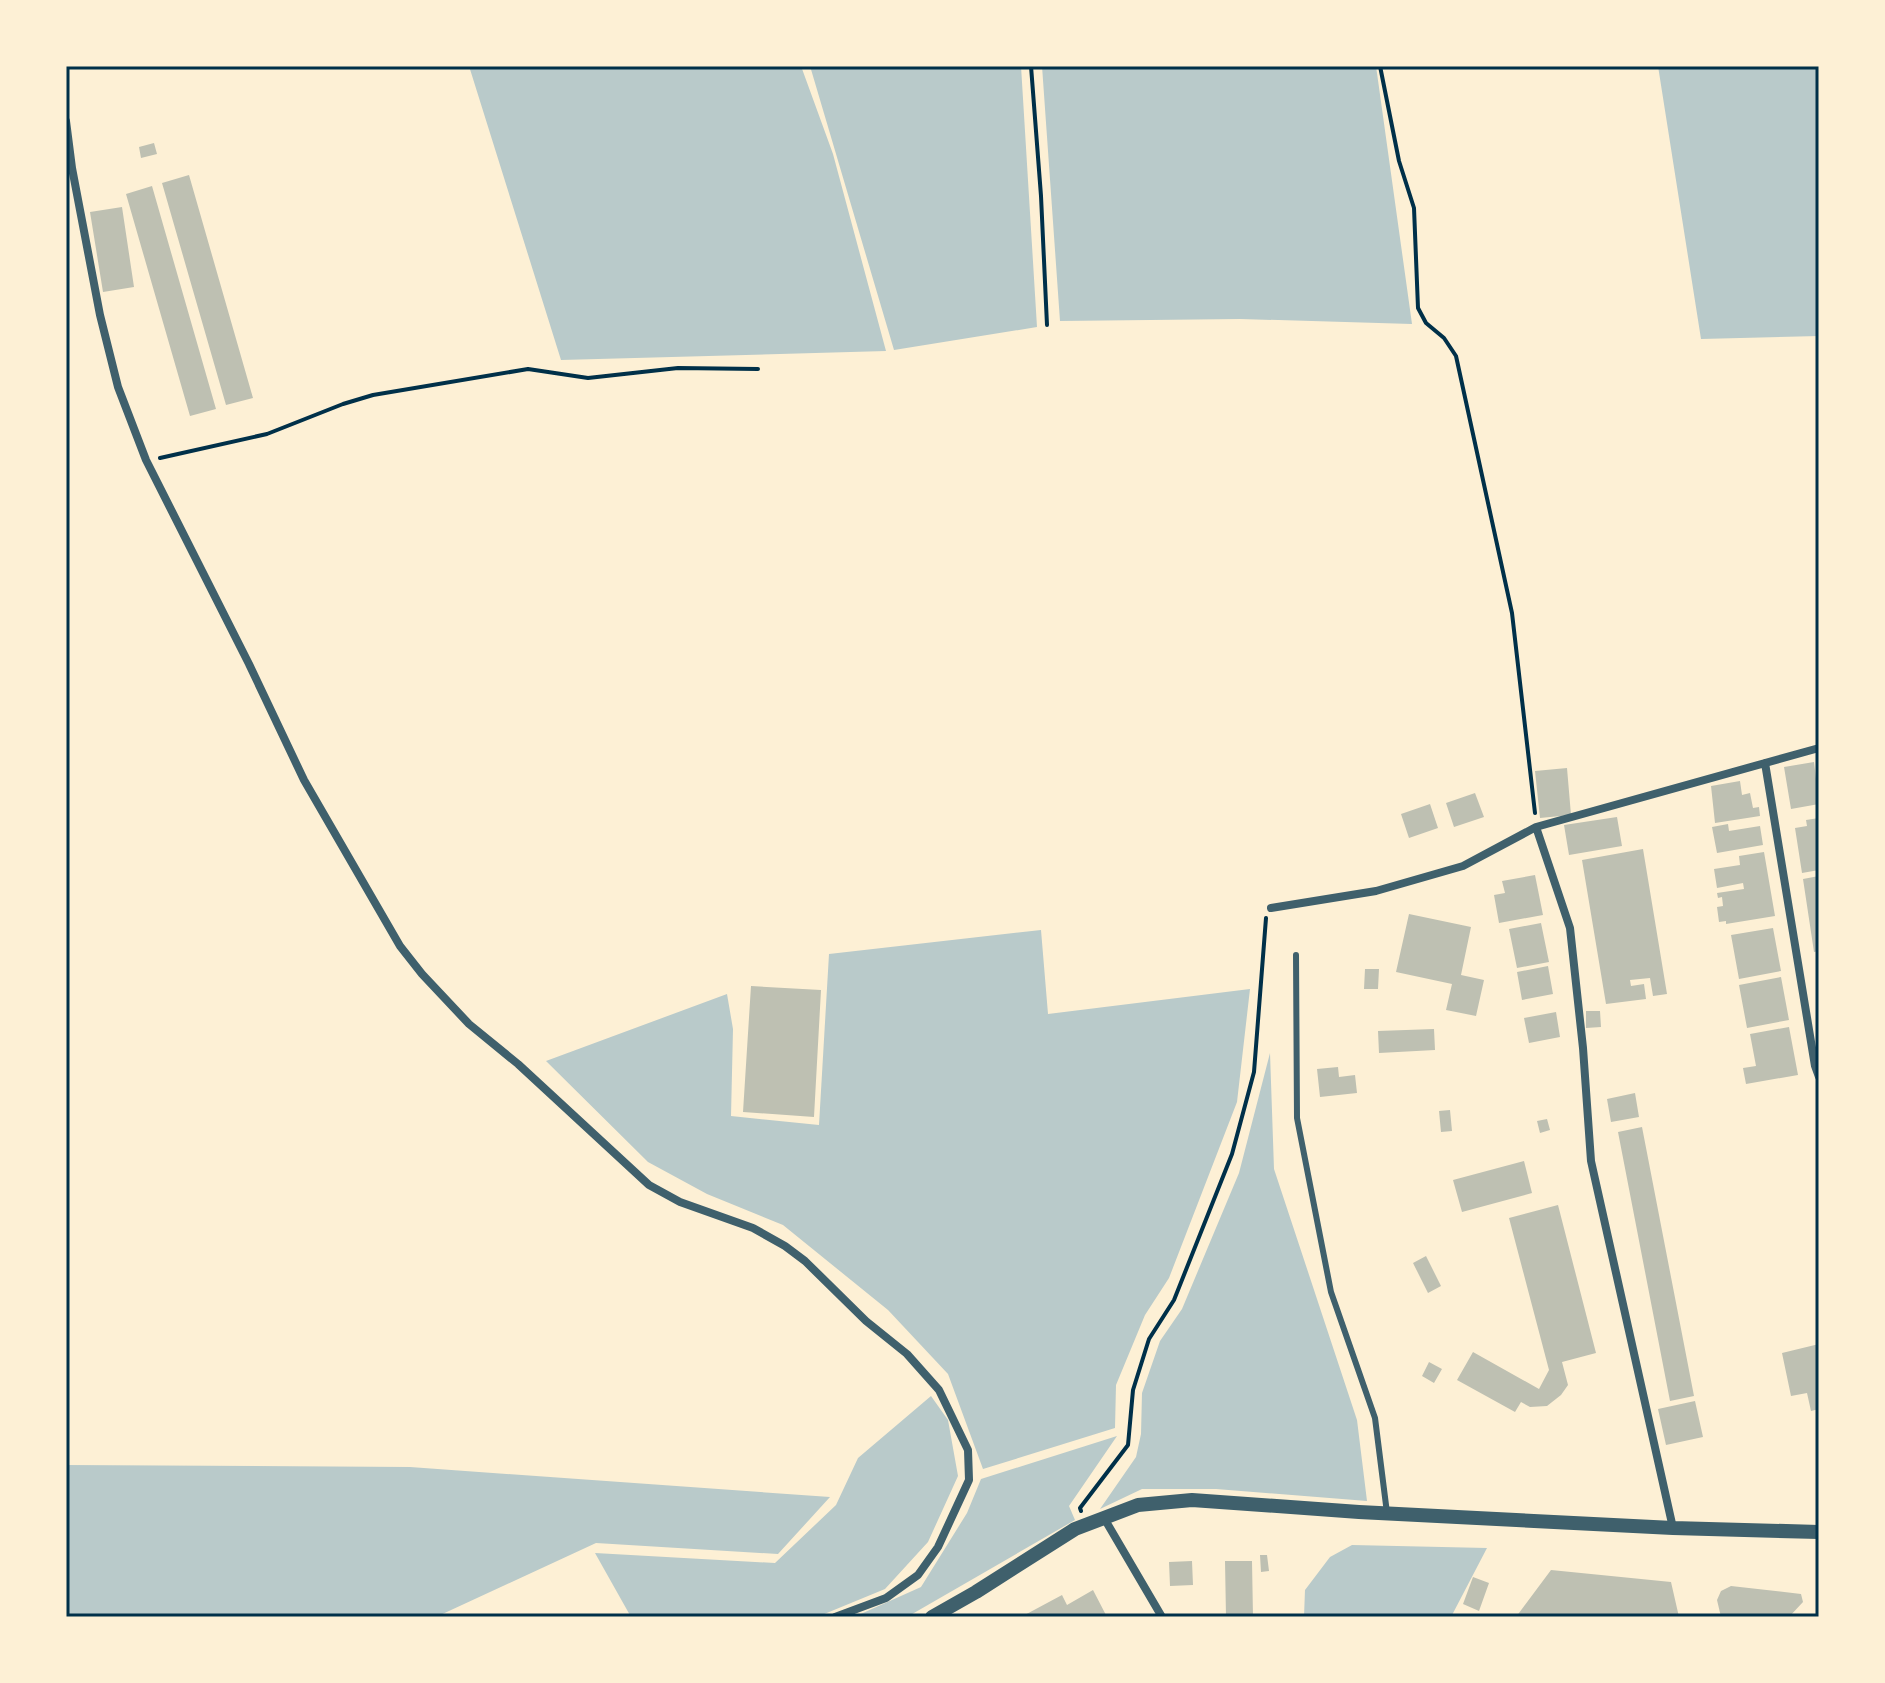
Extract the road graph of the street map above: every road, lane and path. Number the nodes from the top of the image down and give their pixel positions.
1 (1031, 66) edge
2 (1380, 66) edge
3 (66, 121) edge
4 (1047, 325) dead end
5 (758, 369) dead end
6 (146, 460) junction
7 (1819, 748) edge
8 (1765, 763) junction
9 (1536, 827) junction
10 (1271, 908) joint
11 (1296, 955) dead end
12 (1819, 1077) edge
13 (1387, 1513) junction
14 (1104, 1518) junction
15 (1086, 1525) junction
16 (1673, 1528) junction
17 (1819, 1532) edge
18 (835, 1617) edge
19 (932, 1617) edge
20 (1162, 1617) edge

1 - 4 path
2 - 9 path
3 - 6 street
5 - 6 path
6 - 18 street
7 - 8 street
8 - 9 street
8 - 12 street
9 - 10 street
9 - 16 street
10 - 15 path
11 - 13 lane
13 - 14 street
13 - 16 street
14 - 15 street
14 - 20 street
15 - 19 street
16 - 17 street

